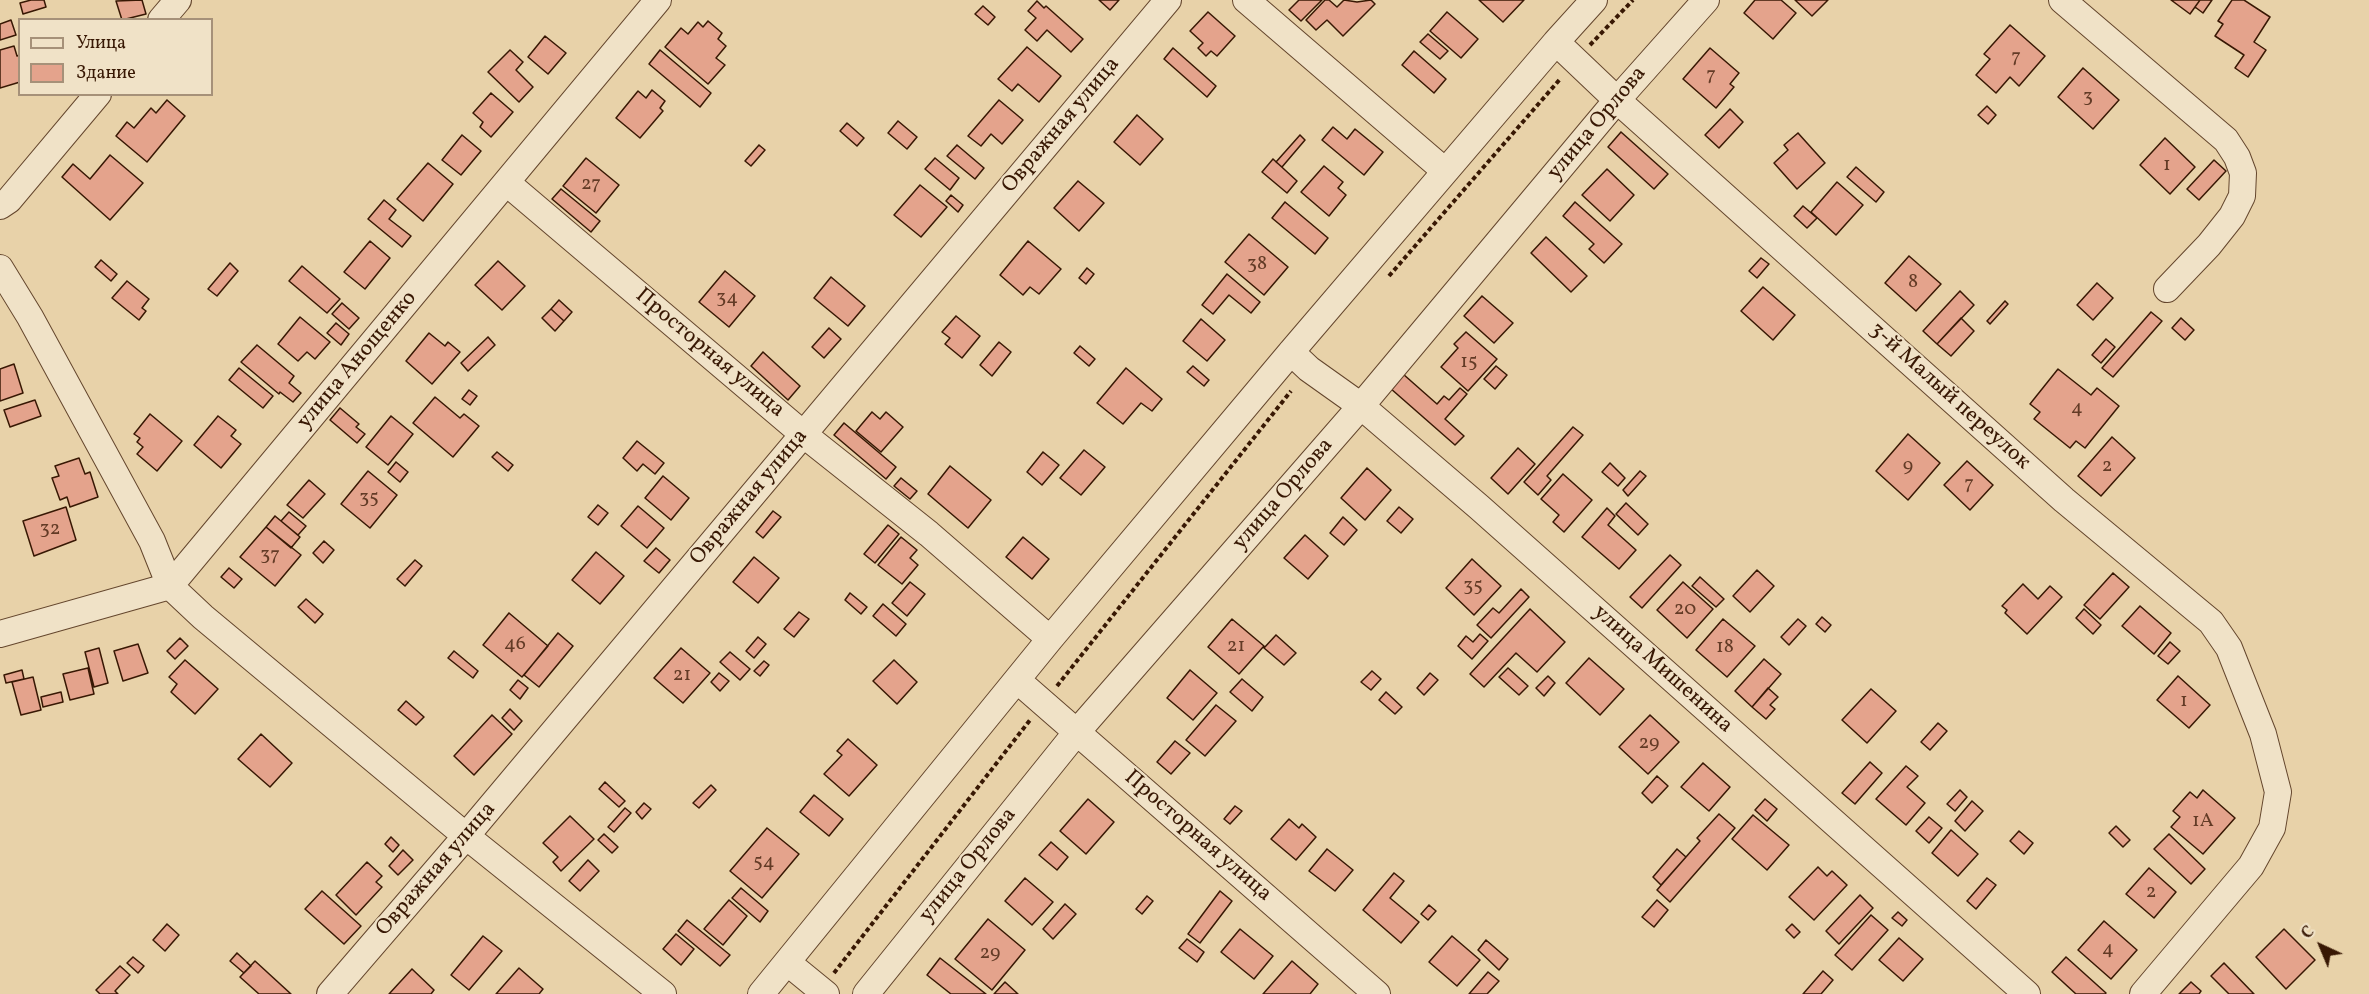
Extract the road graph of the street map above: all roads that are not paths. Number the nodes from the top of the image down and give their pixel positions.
1 (178, 0) edge
2 (658, 0) edge
3 (1168, 0) edge
4 (1246, 0) edge
5 (1594, 0) edge
6 (1706, 0) edge
7 (2062, 0) edge
8 (163, 18) edge
9 (1556, 42) junction
10 (96, 96) edge
11 (1617, 100) junction
12 (1445, 171) junction
13 (507, 183) junction
14 (0, 206) edge
15 (0, 268) edge
16 (2167, 289) dead end
17 (1300, 360) junction
18 (1361, 406) junction
19 (803, 434) junction
20 (170, 586) junction
21 (0, 634) edge
22 (1050, 639) junction
23 (1017, 680) junction
24 (1076, 733) junction
25 (466, 836) junction
26 (788, 963) junction
27 (824, 992) edge
28 (330, 994) edge
29 (663, 994) edge
30 (761, 994) edge
31 (866, 994) edge
32 (1377, 994) edge
33 (2027, 994) edge
34 (2143, 994) edge

1 - 8 street
2 - 13 street, улица Анощенко
3 - 19 street, Овражная улица
4 - 12 street
5 - 9 street
6 - 11 street, улица Орлова
7 - 16 street
9 - 11 street, 3-й Малый переулок
9 - 12 street
10 - 14 street
11 - 18 street, улица Орлова
11 - 34 street, 3-й Малый переулок
12 - 17 street
13 - 19 street, Просторная улица
13 - 20 street, улица Анощенко
15 - 20 street
17 - 18 street, улица Мишенина
17 - 22 street
18 - 24 street, улица Орлова
18 - 33 street, улица Мишенина
19 - 22 street, Просторная улица
19 - 25 street, Овражная улица
20 - 21 street
20 - 25 street
22 - 23 street
23 - 24 street, Просторная улица
23 - 26 street
24 - 31 street, улица Орлова
24 - 32 street, Просторная улица
25 - 28 street, Овражная улица
25 - 29 street
26 - 27 street
26 - 30 street

